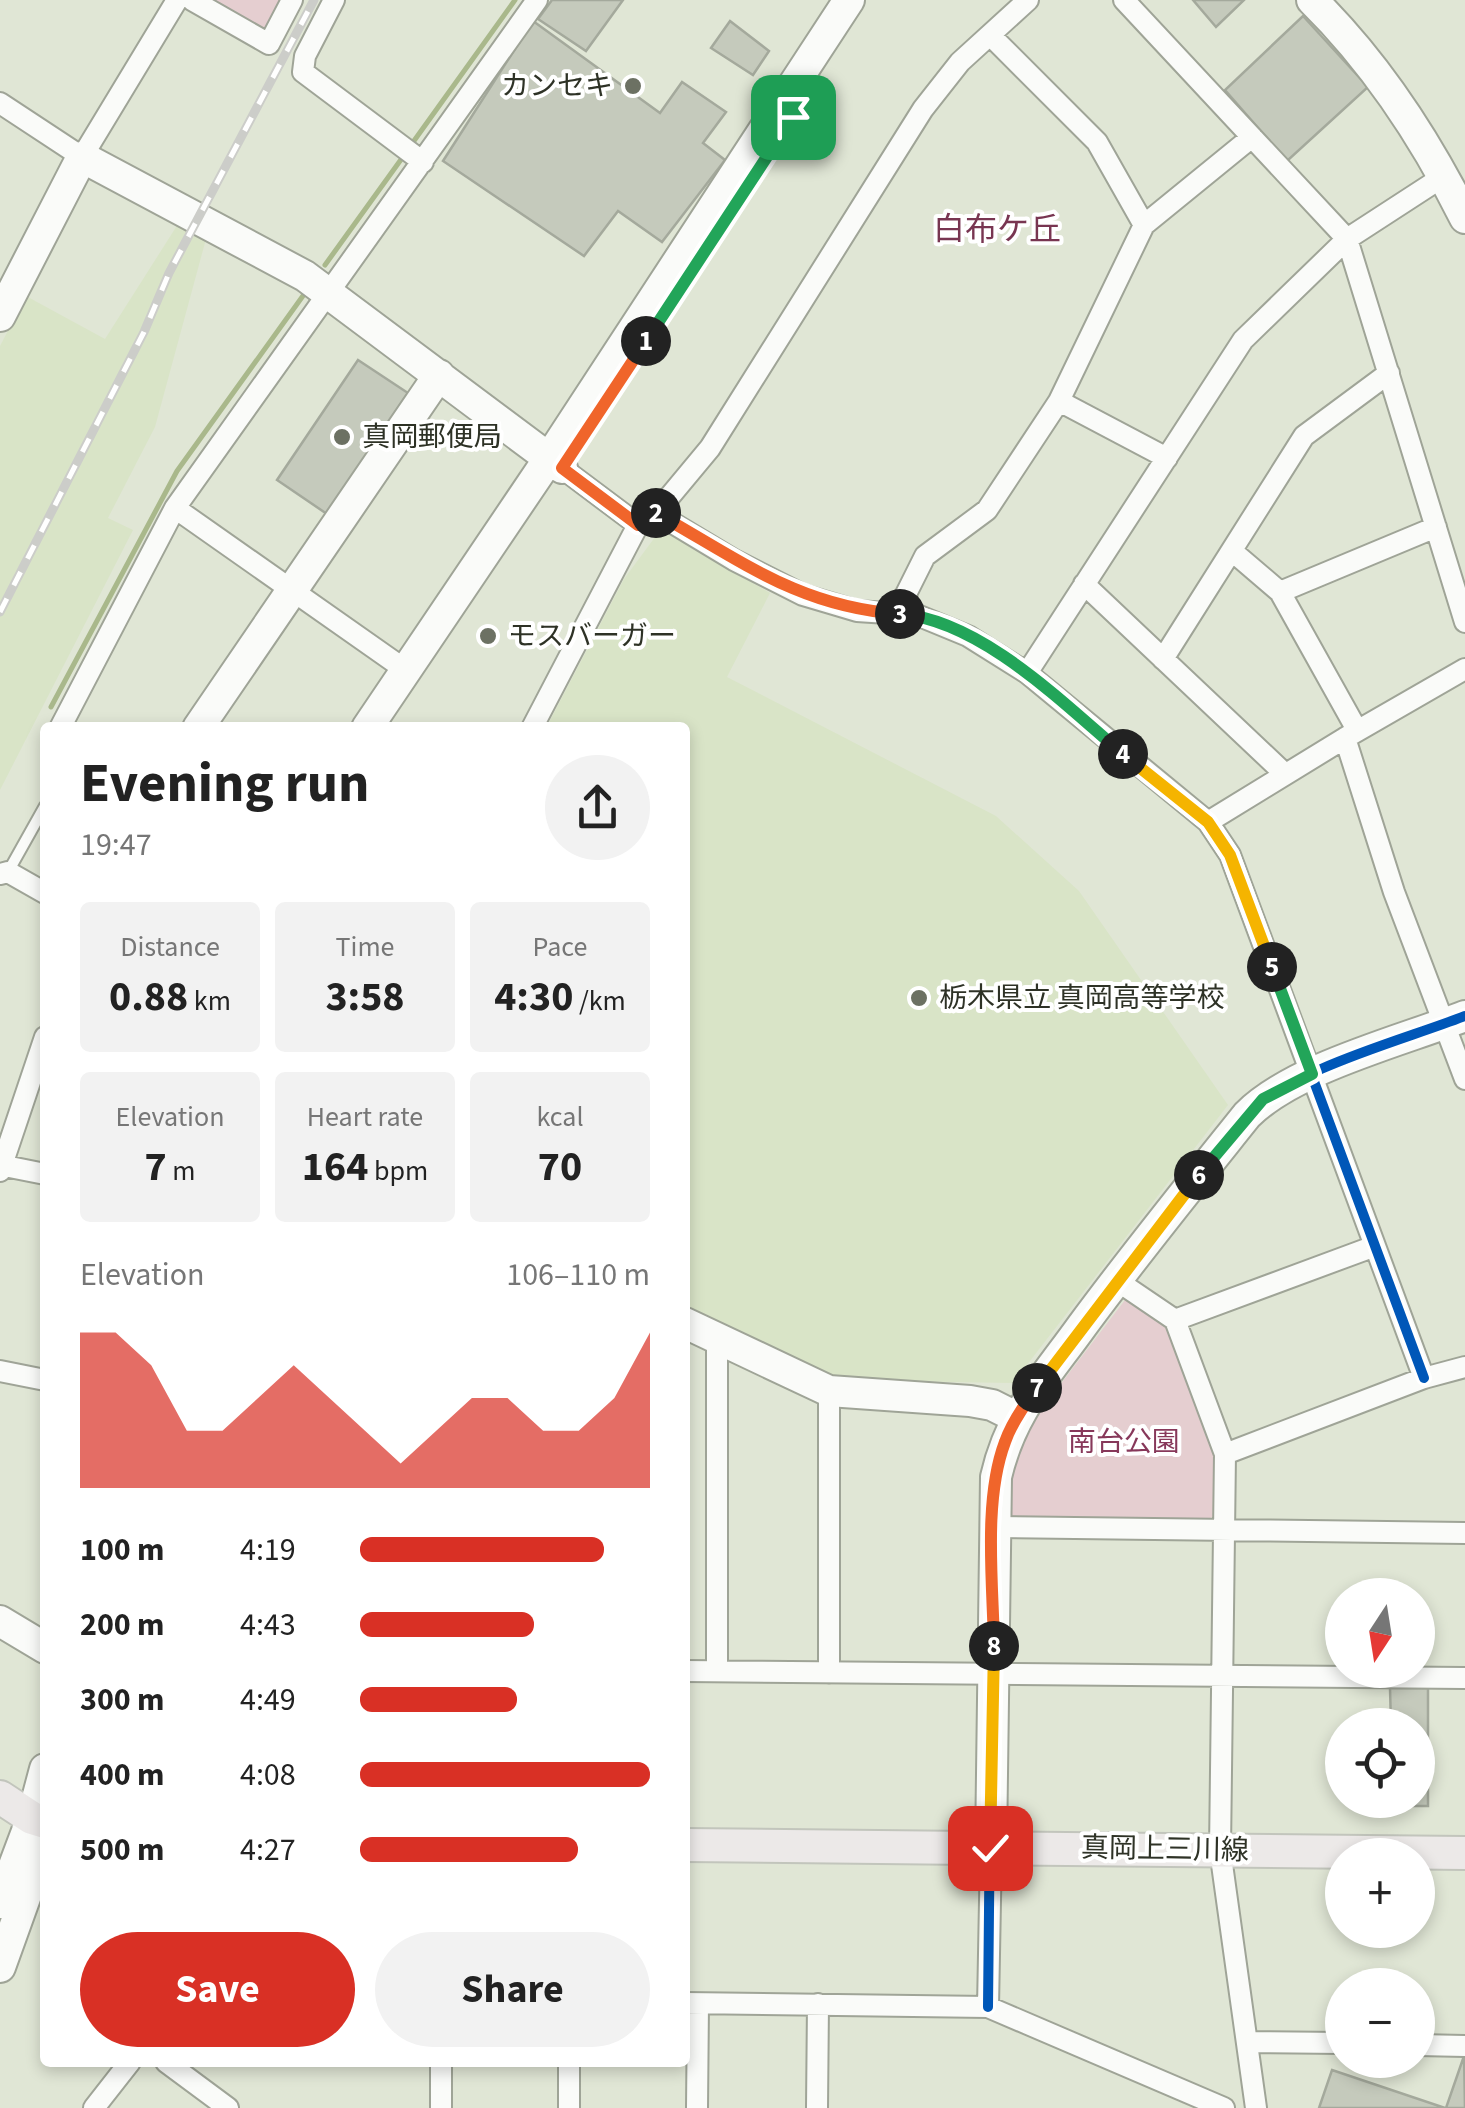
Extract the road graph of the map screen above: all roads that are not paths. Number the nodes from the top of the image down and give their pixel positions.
1 (176, 0) edge
2 (192, 0) edge
3 (292, 0) edge
4 (334, 0) edge
5 (537, 0) edge
6 (850, 0) edge
7 (870, 0) edge
8 (1028, 0) edge
9 (1124, 0) edge
10 (1312, 0) edge
11 (990, 35) junction
12 (0, 102) edge
13 (1252, 137) junction
14 (412, 154) junction
15 (82, 157) junction
16 (1444, 176) junction
17 (1465, 218) edge
18 (1144, 225) junction
19 (1348, 239) junction
20 (327, 290) junction
21 (0, 316) edge
22 (1388, 373) junction
23 (439, 375) junction
24 (1059, 401) junction
25 (1166, 458) junction
26 (556, 462) junction
27 (174, 508) junction
28 (656, 512) junction
29 (638, 525) junction
30 (1436, 527) junction
31 (1232, 551) junction
32 (1084, 584) junction
33 (290, 589) junction
34 (1280, 592) junction
35 (896, 614) junction
36 (1465, 622) edge
37 (1163, 659) junction
38 (1465, 668) edge
39 (407, 671) junction
40 (1027, 673) junction
41 (63, 722) edge
42 (202, 722) edge
43 (371, 722) edge
44 (394, 722) edge
45 (535, 722) edge
46 (1351, 734) junction
47 (1285, 774) junction
48 (40, 814) edge
49 (1208, 822) junction
50 (4, 873) edge
51 (40, 891) edge
52 (1455, 1021) edge
53 (40, 1051) edge
54 (1312, 1074) junction
55 (1465, 1079) edge
56 (1, 1167) edge
57 (40, 1173) edge
58 (1375, 1246) junction
59 (1116, 1280) junction
60 (1175, 1320) junction
61 (690, 1325) edge
62 (717, 1338) junction
63 (1465, 1367) edge
64 (0, 1371) edge
65 (1424, 1378) junction
66 (40, 1379) edge
67 (829, 1392) junction
68 (1016, 1417) junction
69 (1225, 1454) junction
70 (993, 1527) junction
71 (1224, 1531) junction
72 (1465, 1533) edge
73 (0, 1622) edge
74 (40, 1645) edge
75 (690, 1671) edge
76 (717, 1671) junction
77 (828, 1674) junction
78 (994, 1675) junction
79 (1222, 1676) junction
80 (1465, 1678) edge
81 (0, 1797) edge
82 (690, 1825) edge
83 (40, 1826) edge
84 (40, 1829) edge
85 (40, 1830) edge
86 (1465, 1833) edge
87 (991, 1838) junction
88 (1220, 1840) junction
89 (690, 1846) edge
90 (1465, 1853) edge
91 (0, 1903) edge
92 (0, 1967) edge
93 (692, 2004) edge
94 (818, 2004) junction
95 (988, 2008) junction
96 (1248, 2042) junction
97 (1325, 2044) edge
98 (1435, 2045) edge
99 (1465, 2046) edge
100 (126, 2067) edge
101 (173, 2067) edge
102 (441, 2067) edge
103 (569, 2067) edge
104 (94, 2108) edge
105 (228, 2108) edge
106 (440, 2108) edge
107 (569, 2108) edge
108 (697, 2108) edge
109 (817, 2108) edge
110 (1224, 2108) edge
111 (1256, 2108) edge

1 - 15 street
2 - 3 street
4 - 14 street
5 - 14 street
6 - 26 street
7 - 26 street
8 - 11 street
9 - 13 street
10 - 16 street
11 - 18 street
11 - 28 street
12 - 15 street
13 - 18 street
13 - 19 street
14 - 20 street
15 - 20 street
15 - 21 street
16 - 17 street
16 - 19 street
18 - 24 street
19 - 22 street
19 - 25 street
20 - 23 street
20 - 27 street
22 - 30 street
22 - 31 street
23 - 26 street
23 - 33 street
24 - 25 street
24 - 35 street
25 - 32 street
26 - 29 street
26 - 39 street
26 - 44 street
27 - 33 street
27 - 41 street
28 - 29 street
28 - 35 street
29 - 45 street
30 - 34 street
30 - 36 street
31 - 34 street
31 - 37 street
32 - 37 street
32 - 40 street
33 - 39 street
33 - 42 street
34 - 46 street
35 - 40 street
37 - 47 street
38 - 46 street
39 - 43 street
40 - 49 street
46 - 47 street
46 - 52 street
47 - 49 street
48 - 50 lane
49 - 54 street
50 - 51 street
52 - 54 street
52 - 55 street
53 - 56 street
54 - 58 street
54 - 59 street
56 - 57 street
58 - 60 street
58 - 65 street
59 - 60 street
59 - 68 street
60 - 69 street
61 - 62 street
62 - 67 street
62 - 76 street
63 - 65 street
64 - 66 street
65 - 69 street
67 - 68 street
67 - 77 street
68 - 70 street
69 - 71 street
70 - 71 street
70 - 78 street
71 - 72 street
71 - 79 street
73 - 74 street
75 - 76 street
76 - 77 street
77 - 78 street
78 - 79 street
78 - 87 street
79 - 80 street
79 - 88 street
81 - 83 main road
82 - 87 main road, 真岡上三川線
84 - 91 street
85 - 92 street
86 - 88 main road, 真岡上三川線
87 - 88 main road, 真岡上三川線
87 - 89 main road, 真岡上三川線
87 - 95 street
88 - 90 main road, 真岡上三川線
88 - 96 street
93 - 94 street
93 - 108 street
94 - 95 street
94 - 109 street
95 - 110 street
96 - 97 street
96 - 111 street
98 - 99 street
100 - 104 street
101 - 105 street
102 - 106 street
103 - 107 street

